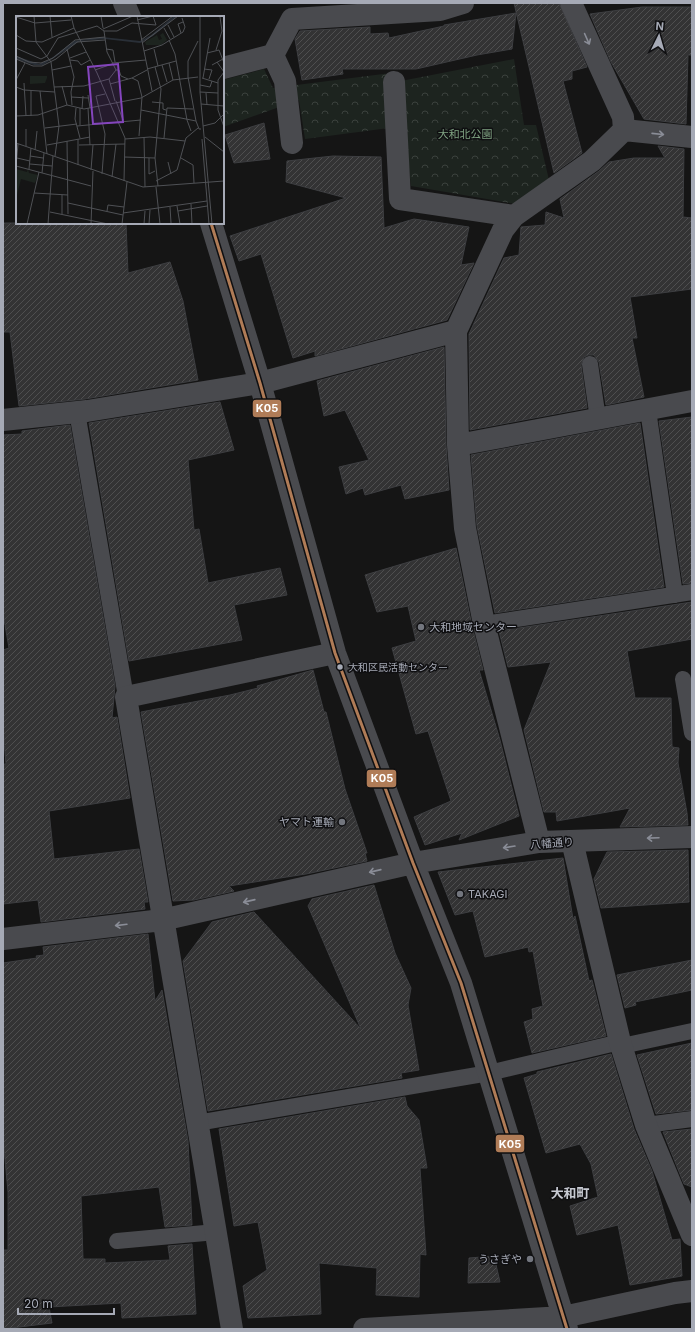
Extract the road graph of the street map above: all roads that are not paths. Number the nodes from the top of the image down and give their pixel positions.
1 (124, 3) edge
2 (463, 3) edge
3 (570, 3) edge
4 (130, 16) edge
5 (274, 55) junction
6 (224, 68) edge
7 (394, 82) dead end
8 (624, 130) junction
9 (692, 137) edge
10 (292, 143) dead end
11 (514, 216) junction
12 (211, 224) edge
13 (456, 332) junction
14 (590, 364) dead end
15 (260, 383) junction
16 (692, 402) edge
17 (648, 410) junction
18 (77, 412) junction
19 (598, 419) junction
20 (3, 420) edge
21 (458, 445) junction
22 (692, 592) edge
23 (675, 595) junction
24 (484, 624) junction
25 (335, 653) junction
26 (683, 680) dead end
27 (126, 697) junction
28 (692, 733) edge
29 (692, 837) edge
30 (572, 841) junction
31 (539, 842) junction
32 (413, 863) junction
33 (162, 920) junction
34 (3, 939) edge
35 (692, 1031) edge
36 (621, 1044) junction
37 (489, 1073) junction
38 (692, 1119) edge
39 (197, 1123) junction
40 (646, 1125) junction
41 (216, 1232) junction
42 (692, 1236) edge
43 (116, 1241) dead end
44 (692, 1289) edge
45 (565, 1323) edge
46 (232, 1329) edge
47 (364, 1329) edge

1 - 4 street
2 - 5 street
3 -> 8 street
5 - 6 street
5 - 10 street
7 - 11 street
8 -> 9 street
8 - 11 street
11 - 13 street
12 - 15 street
13 - 15 street
13 - 21 street
14 - 19 lane
15 - 18 street
15 - 25 street
16 - 17 street
17 - 19 street
17 - 23 lane
18 - 20 street
18 - 27 lane
19 - 21 street
21 - 24 street
22 - 23 lane
23 - 24 lane
24 - 31 street
25 - 27 street
25 - 32 street
26 - 28 lane
27 - 33 street
29 -> 30 street, 八幡通り
30 - 31 street, 八幡通り
30 - 36 street
31 -> 32 street, 八幡通り
32 -> 33 street, 八幡通り
32 - 37 street
33 -> 34 street, 八幡通り
33 - 39 street
35 - 36 lane
36 - 37 lane
36 - 40 street
37 - 39 lane
37 - 45 street
38 - 40 lane
39 - 41 street
40 - 42 street
41 - 43 lane
41 - 46 street
44 - 45 street
45 - 47 street

